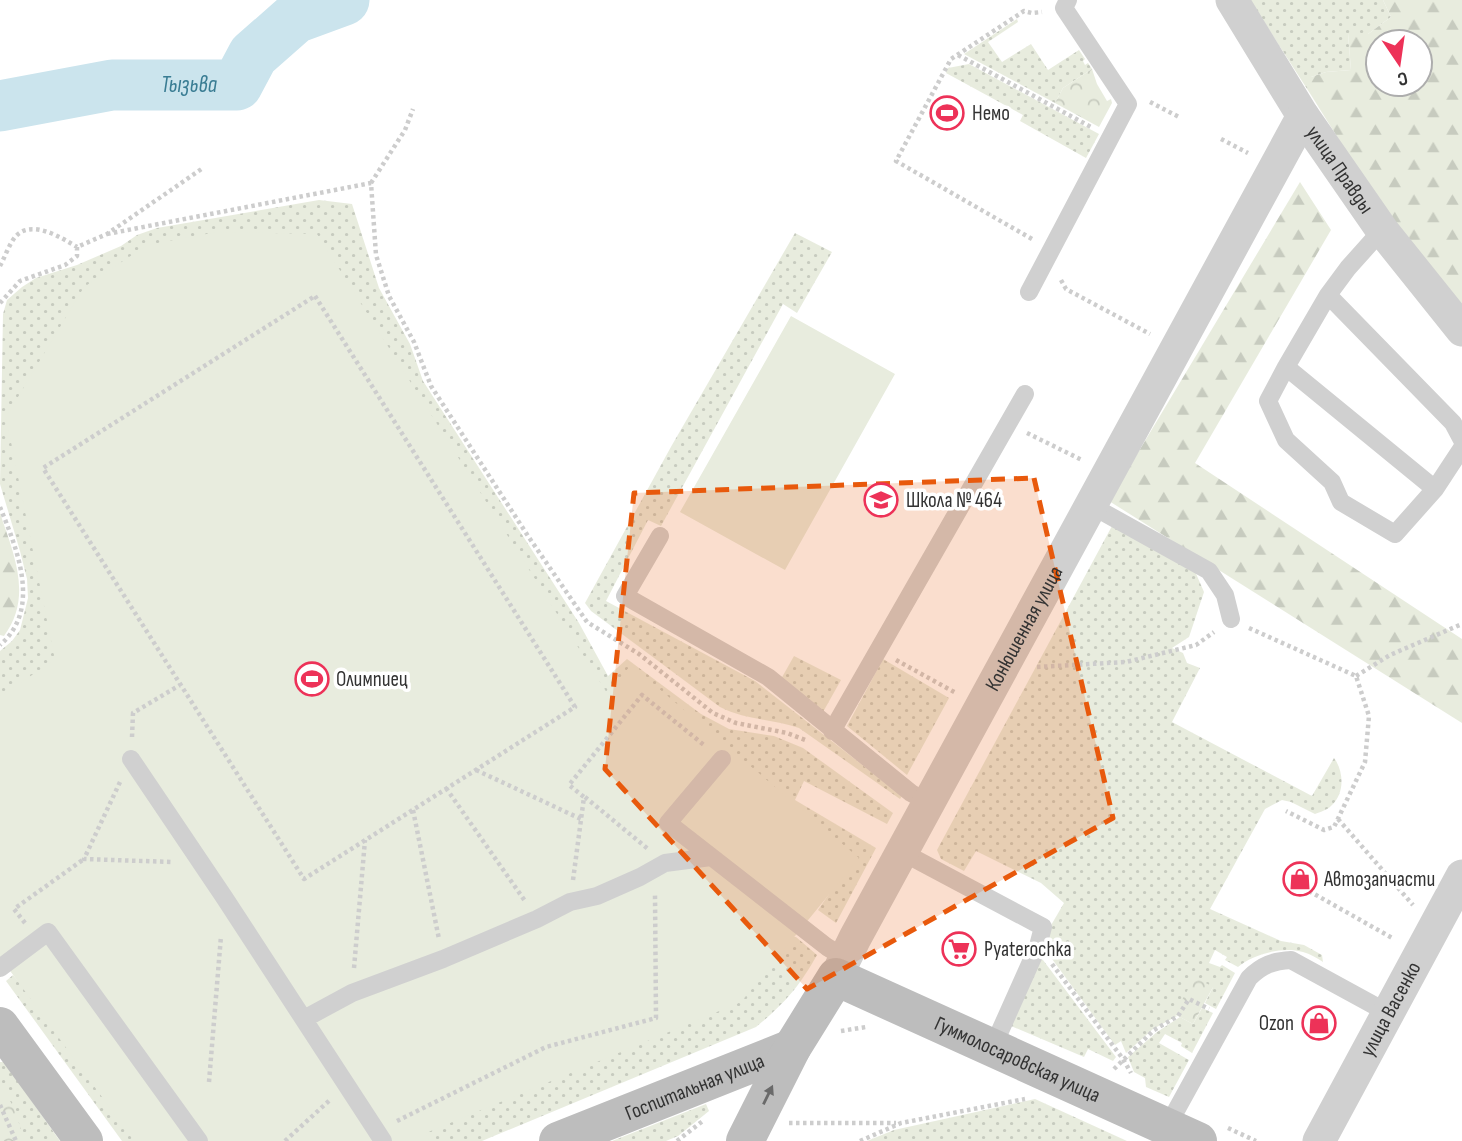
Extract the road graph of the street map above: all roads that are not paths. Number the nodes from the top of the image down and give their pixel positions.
1 (1232, 0) edge
2 (1066, 4) edge
3 (1303, 116) junction
4 (1382, 230) junction
5 (1029, 292) dead end
6 (1328, 295) junction
7 (1462, 330) edge
8 (1286, 366) junction
9 (1025, 394) dead end
10 (1462, 440) edge
11 (1462, 448) edge
12 (1435, 489) junction
13 (1092, 506) junction
14 (660, 536) dead end
15 (1231, 619) road end
16 (832, 731) junction
17 (131, 759) road end
18 (722, 759) road end
19 (929, 803) junction
20 (902, 852) junction
21 (711, 856) junction
22 (1462, 876) edge
23 (841, 967) junction
24 (0, 968) edge
25 (1388, 1013) junction
26 (304, 1019) junction
27 (0, 1027) edge
28 (792, 1048) junction
29 (992, 1049) junction
30 (1183, 1134) edge
31 (380, 1136) edge
32 (84, 1141) edge
33 (200, 1141) edge
34 (558, 1141) edge
35 (745, 1141) edge
36 (1319, 1141) edge

1 - 3 street, улица Правды
2 - 5 lane
3 - 4 street, улица Правды
3 - 13 street, Конюшенная улица
4 - 6 lane
4 - 7 street, улица Правды
6 - 8 lane
6 - 10 lane
8 - 12 lane
8 - 12 lane
9 - 16 lane
11 - 12 lane
13 - 15 lane
13 - 19 street, Конюшенная улица
14 - 16 lane
16 - 19 lane
17 - 26 lane
18 - 21 lane
19 - 20 street, Конюшенная улица
20 - 23 street, Конюшенная улица
20 - 29 lane
21 - 23 lane
21 - 26 lane
22 - 25 street, улица Васенко
23 - 28 street, Конюшенная улица
23 - 29 street, Гуммолосаровская улица
24 - 33 lane
25 - 30 lane
25 - 36 street, улица Васенко
26 - 31 lane
27 - 32 street
28 - 34 street, Госпитальная улица
35 -> 28 street, Конюшенная улица
29 - 30 street, Гуммолосаровская улица

